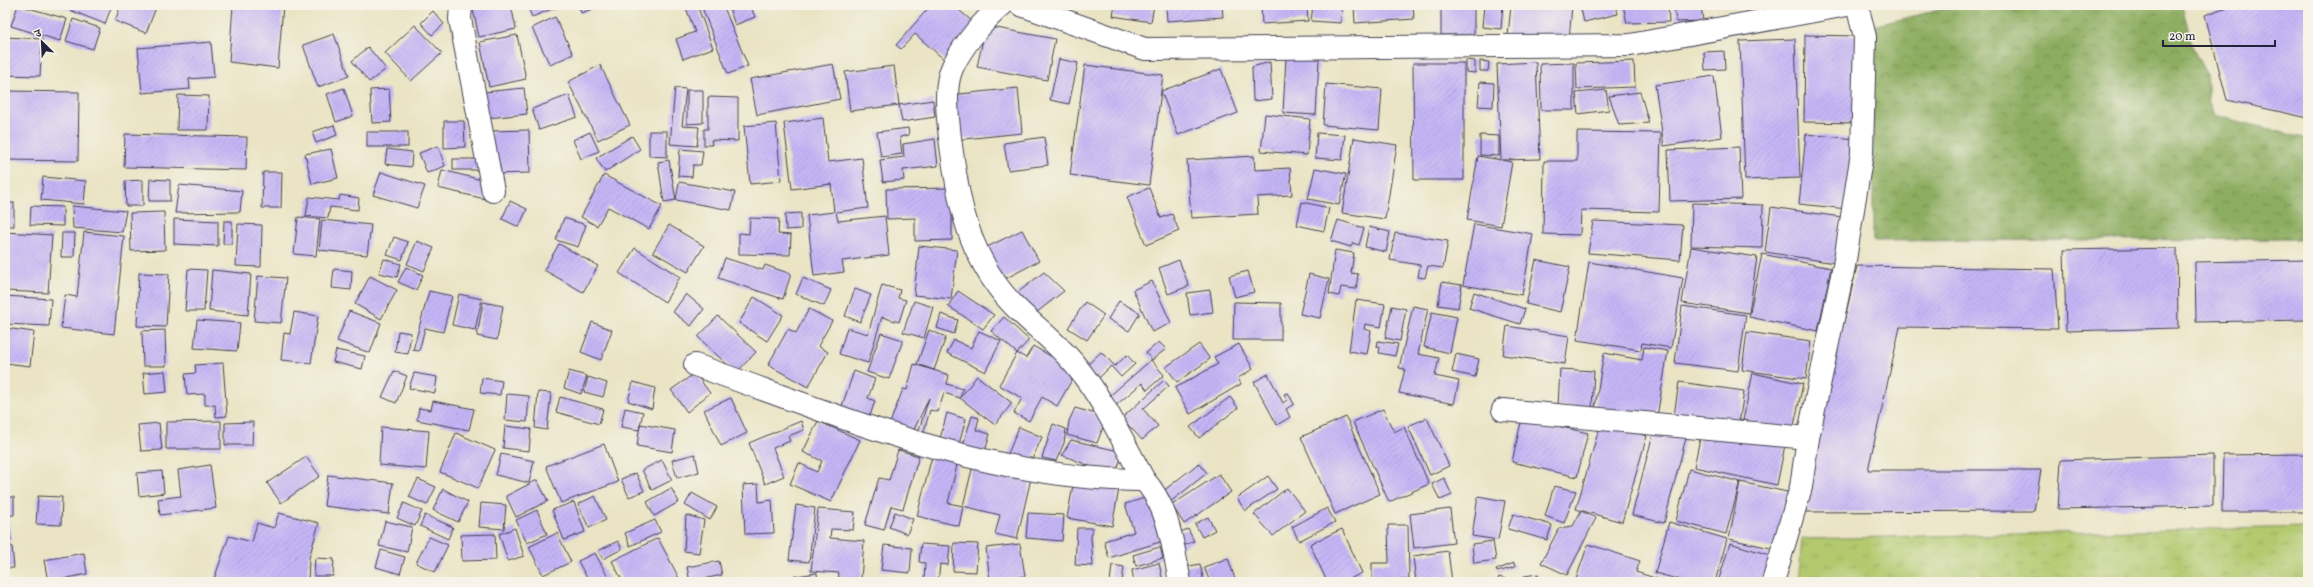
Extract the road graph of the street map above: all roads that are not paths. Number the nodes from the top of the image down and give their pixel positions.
1 (461, 5) edge
2 (1002, 5) edge
3 (1021, 5) edge
4 (1847, 5) edge
5 (1857, 5) edge
6 (493, 191) dead end
7 (695, 365) dead end
8 (1503, 410) dead end
9 (1808, 438) junction
10 (1144, 480) junction
11 (1180, 582) edge
12 (1773, 582) edge

1 - 6 street
2 - 10 street
3 - 4 street
5 - 9 street
7 - 10 street
8 - 9 street
9 - 12 street
10 - 11 street

